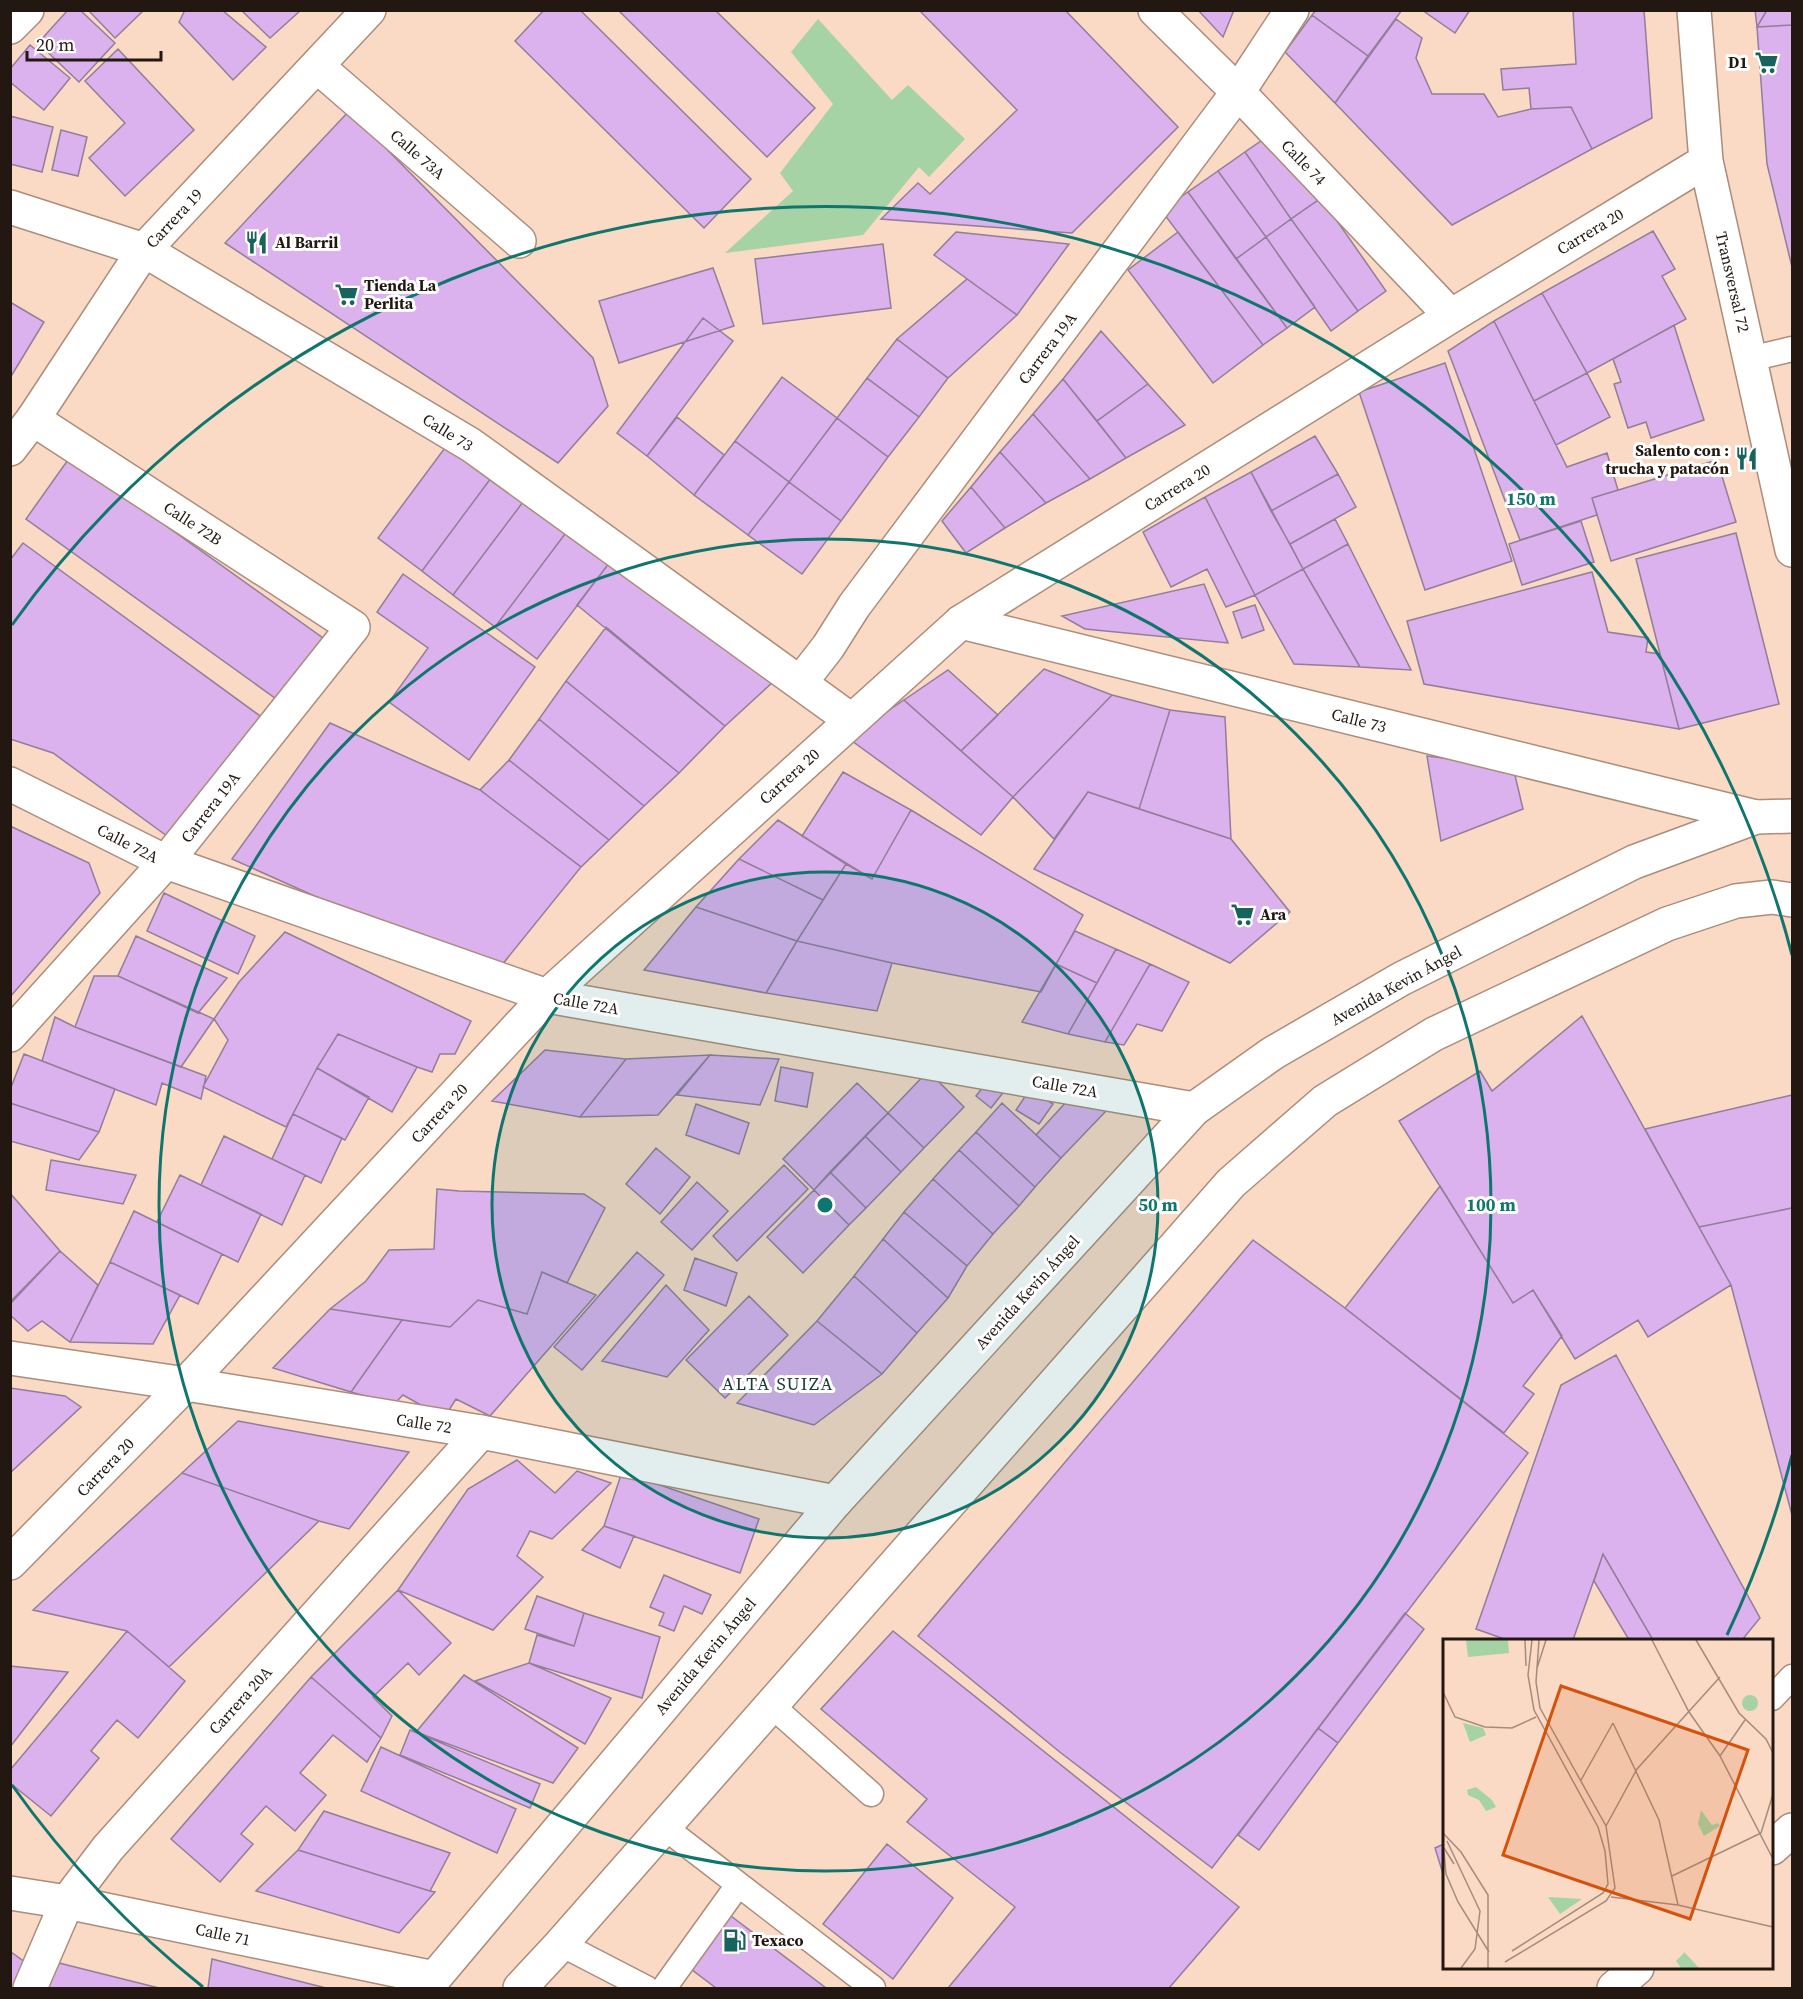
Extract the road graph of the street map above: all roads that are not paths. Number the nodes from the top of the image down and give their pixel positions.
1 (27, 10) edge
2 (369, 10) edge
3 (1155, 10) edge
4 (1292, 10) edge
5 (1694, 10) edge
6 (10, 27) edge
7 (317, 66) junction
8 (1238, 92) junction
9 (1706, 161) junction
10 (10, 207) edge
11 (519, 242) dead end
12 (144, 250) junction
13 (1451, 316) junction
14 (1792, 349) edge
15 (1750, 359) junction
16 (33, 419) junction
17 (10, 449) edge
18 (1792, 550) edge
19 (961, 622) junction
20 (353, 627) joint
21 (800, 683) junction
22 (851, 720) junction
23 (10, 784) edge
24 (1792, 816) edge
25 (1756, 817) junction
26 (166, 862) junction
27 (1792, 900) edge
28 (547, 996) junction
29 (10, 1035) edge
30 (1194, 1108) junction
31 (10, 1358) edge
32 (186, 1384) junction
33 (481, 1432) junction
34 (835, 1502) junction
35 (10, 1563) edge
36 (1792, 1677) edge
37 (1773, 1697) edge
38 (771, 1705) junction
39 (871, 1794) dead end
40 (664, 1827) junction
41 (1792, 1830) edge
42 (1773, 1847) edge
43 (738, 1885) junction
44 (10, 1893) edge
45 (67, 1902) junction
46 (561, 1944) junction
47 (1636, 1969) edge
48 (430, 1983) edge
49 (30, 1989) edge
50 (520, 1989) edge
51 (646, 1989) edge
52 (664, 1989) edge
53 (873, 1989) edge
54 (1614, 1989) edge

1 - 6 street
2 - 7 street, Carrera 19
3 - 8 street, Calle 74
4 - 8 street, Carrera 19A
5 - 9 street, Transversal 72
7 - 11 street, Calle 73A
7 - 12 street, Carrera 19
8 - 13 street, Calle 74
8 - 21 street, Carrera 19A
9 - 13 street, Carrera 20
9 - 15 street, Transversal 72
10 - 12 street, Calle 73
12 - 16 street, Carrera 19
12 - 21 street, Calle 73
13 - 19 street, Carrera 20
14 - 15 lane
15 - 18 street, Transversal 72
16 - 17 street, Carrera 19
16 - 20 street, Calle 72B
19 - 22 street, Carrera 20
19 - 25 street, Calle 73
20 - 26 street, Carrera 19A
21 - 22 street, Calle 73
22 - 28 street, Carrera 20
23 - 26 street, Calle 72A
24 - 25 street, Avenida Kevin Ángel
25 - 30 street, Avenida Kevin Ángel
26 - 28 street, Calle 72A
26 - 29 street, Carrera 19A
27 - 38 street
28 - 30 street, Calle 72A
28 - 32 street, Carrera 20
30 - 34 street, Avenida Kevin Ángel
31 - 32 street, Calle 72
32 - 33 street, Calle 72
32 - 35 street, Carrera 20
33 - 34 street, Calle 72
33 - 45 street, Carrera 20A
34 - 48 street, Avenida Kevin Ángel
36 - 37 lane
38 - 39 lane
38 - 40 street
40 - 43 lane
40 - 46 street
41 - 42 street
43 - 52 lane
43 - 53 lane
44 - 45 street, Calle 71
45 - 48 street, Calle 71
45 - 49 street, Carrera 20A
46 - 50 street
46 - 51 lane
47 - 54 street

